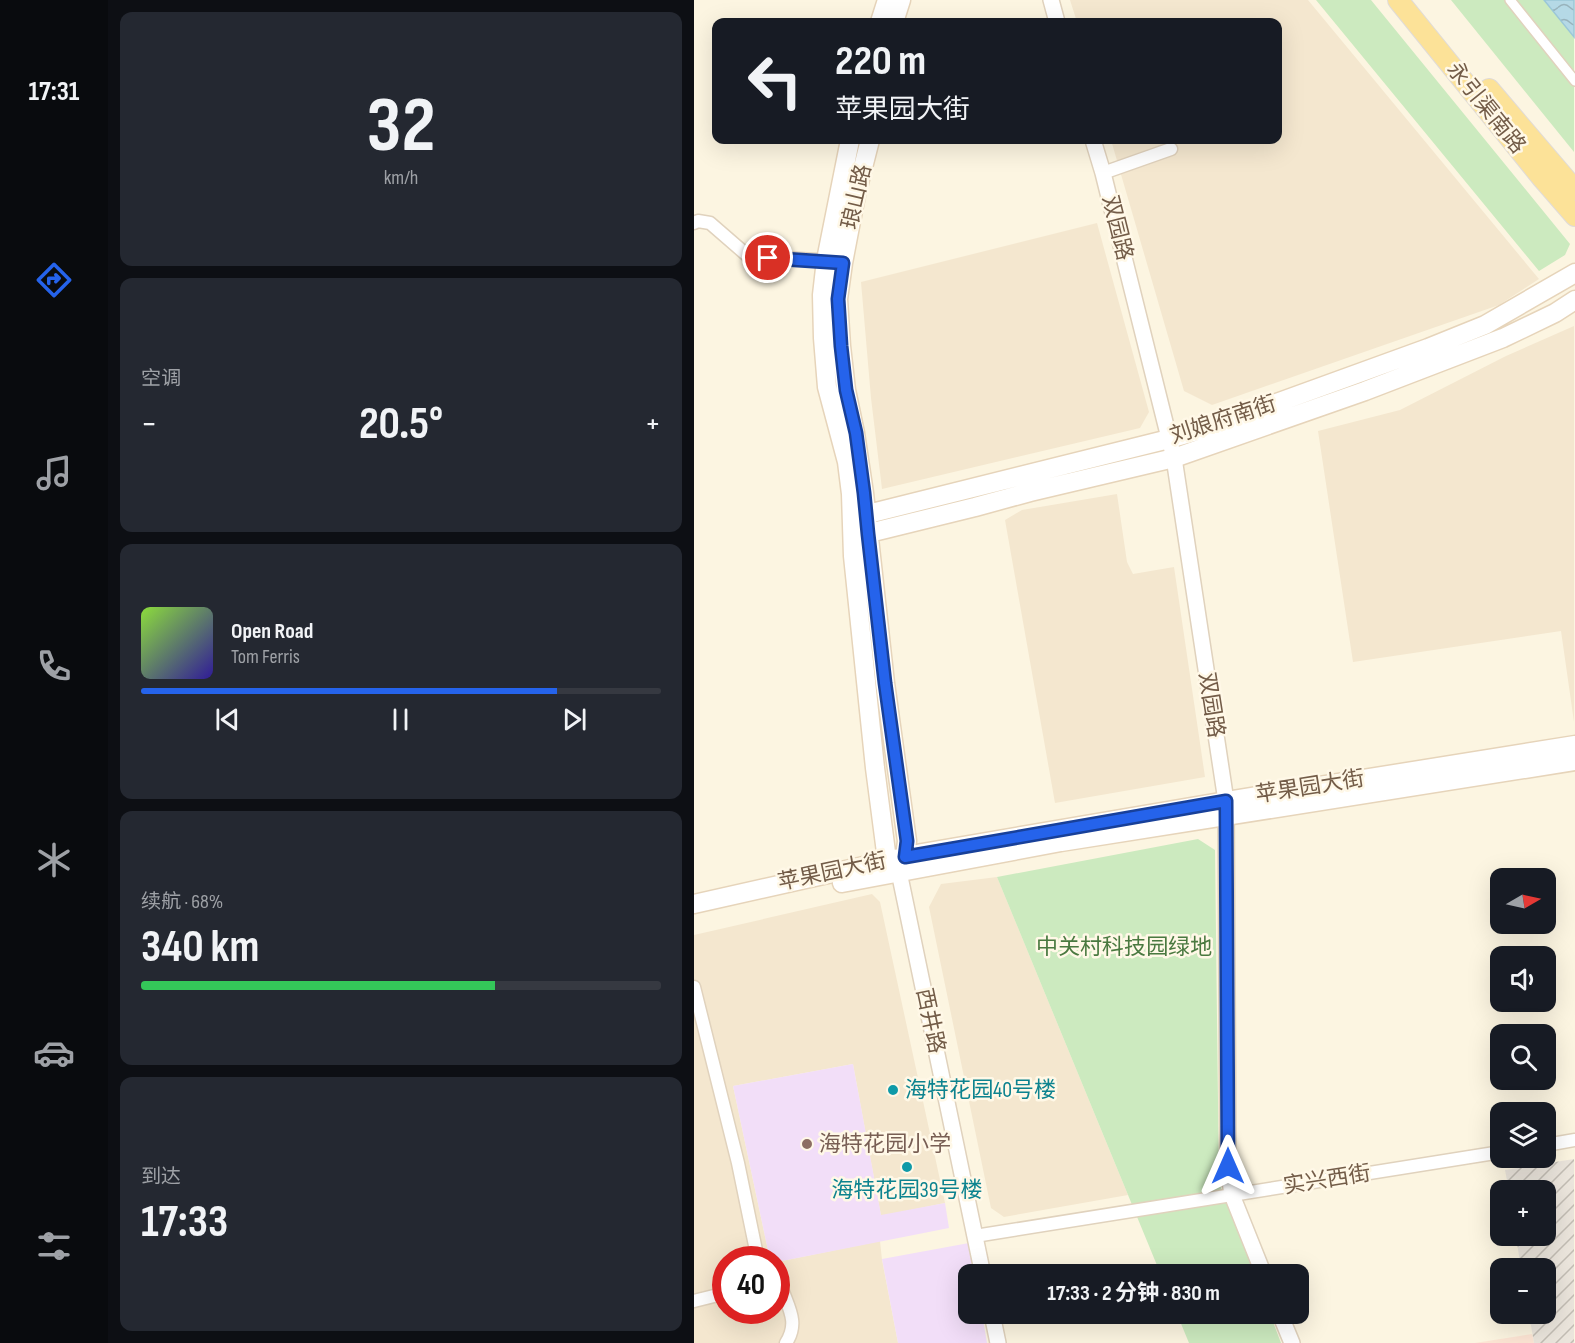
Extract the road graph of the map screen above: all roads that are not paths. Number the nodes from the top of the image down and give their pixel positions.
1 (888, 0) edge
2 (901, 0) edge
3 (1051, 0) edge
4 (1398, 0) edge
5 (1414, 0) edge
6 (1510, 0) edge
7 (881, 18) edge
8 (895, 18) edge
9 (1056, 18) edge
10 (1574, 81) edge
11 (849, 144) edge
12 (869, 144) edge
13 (1094, 144) edge
14 (1171, 148) dead end
15 (1103, 173) junction
16 (1574, 190) edge
17 (1574, 216) edge
18 (694, 223) edge
19 (834, 262) junction
20 (1574, 273) edge
21 (1574, 300) edge
22 (1169, 439) junction
23 (1174, 458) junction
24 (859, 516) junction
25 (860, 536) junction
26 (1574, 745) edge
27 (1574, 761) edge
28 (1226, 808) junction
29 (897, 863) junction
30 (694, 904) edge
31 (694, 915) edge
32 (694, 987) edge
33 (1574, 1140) edge
34 (1556, 1143) edge
35 (1490, 1154) edge
36 (1232, 1196) junction
37 (975, 1236) junction
38 (755, 1246) edge
39 (981, 1264) edge
40 (1260, 1264) edge
41 (712, 1296) edge
42 (694, 1301) edge
43 (790, 1311) edge
44 (994, 1324) edge
45 (1284, 1324) edge
46 (786, 1343) edge
47 (998, 1343) edge
48 (1292, 1343) edge

1 - 7 main road
2 - 8 main road
3 - 9 street
4 - 17 main road, 永引渠南路
5 - 16 main road, 永引渠南路
6 - 10 street
11 - 19 main road, 琅山路
12 - 19 main road, 琅山路
13 - 15 street, 双园路
14 - 15 street
15 - 22 street, 双园路
18 - 19 street
19 - 24 main road, 琅山路
20 - 22 main road, 刘娘府南街
21 - 23 main road, 刘娘府南街
22 - 23 street, 双园路
22 - 24 main road, 刘娘府南街
23 - 25 main road, 刘娘府南街
23 - 28 street, 双园路
24 - 25 main road, 琅山路
25 - 29 main road, 琅山路
26 - 28 main road, 苹果园大街
27 - 28 main road, 苹果园大街
28 - 29 main road, 苹果园大街
28 - 36 street, 双园路
29 - 30 main road, 苹果园大街
29 - 31 main road, 苹果园大街
29 - 37 street, 西井路
32 - 38 street
33 - 34 street
35 - 36 street, 实兴西街
36 - 37 street, 实兴西街
36 - 40 street, 双园路
37 - 39 street, 西井路
41 - 42 street
43 - 46 street
44 - 47 street
45 - 48 street

